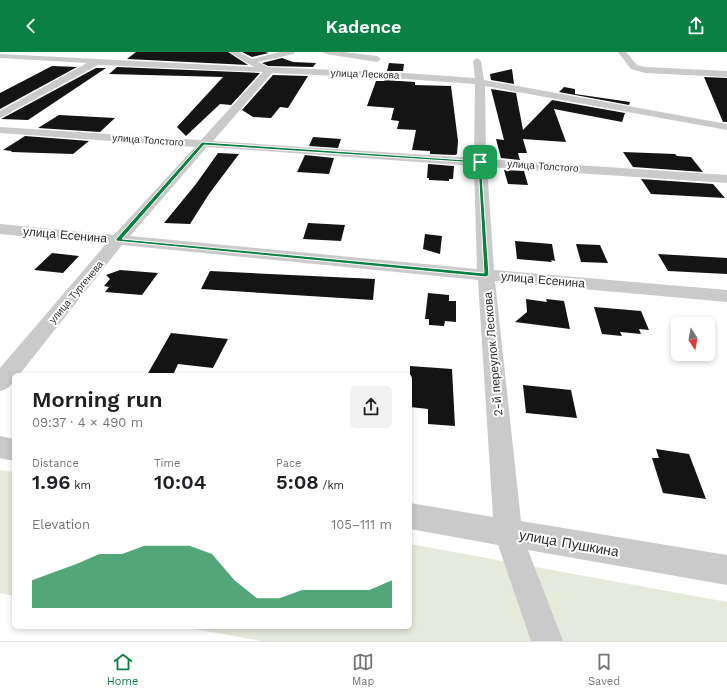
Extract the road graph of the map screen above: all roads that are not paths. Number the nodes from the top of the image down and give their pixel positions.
1 (82, 52) edge
2 (233, 52) edge
3 (291, 52) edge
4 (326, 52) edge
5 (622, 52) edge
6 (0, 56) edge
7 (377, 59) dead end
8 (252, 61) junction
9 (477, 61) dead end
10 (96, 62) junction
11 (269, 71) junction
12 (727, 74) edge
13 (480, 82) junction
14 (0, 116) edge
15 (727, 127) edge
16 (0, 130) edge
17 (204, 143) junction
18 (480, 162) junction
19 (727, 179) edge
20 (0, 229) edge
21 (118, 240) junction
22 (486, 275) junction
23 (727, 296) edge
24 (0, 383) edge
25 (0, 447) edge
26 (12, 450) edge
27 (412, 516) edge
28 (508, 532) junction
29 (727, 570) edge
30 (547, 641) edge

1 - 10 street
2 - 8 street
3 - 8 street
4 - 7 street
5 - 12 street
6 - 10 street, улица Лескова
8 - 11 street
9 - 13 street, 2-й переулок Лескова
10 - 11 street, улица Лескова
10 - 14 street
11 - 13 street, улица Лескова
11 - 17 street, улица Тургенева
13 - 15 street, улица Лескова
13 - 18 street, 2-й переулок Лескова
16 - 17 street, улица Толстого
17 - 18 street, улица Толстого
17 - 21 street, улица Тургенева
18 - 19 street, улица Толстого
18 - 22 street, 2-й переулок Лескова
20 - 21 street, улица Есенина
21 - 22 street, улица Есенина
21 - 24 street, улица Тургенева
22 - 23 street, улица Есенина
22 - 28 street, 2-й переулок Лескова
25 - 26 street
27 - 28 street, улица Пушкина
28 - 29 street, улица Пушкина
28 - 30 street, 2-й переулок Лескова

